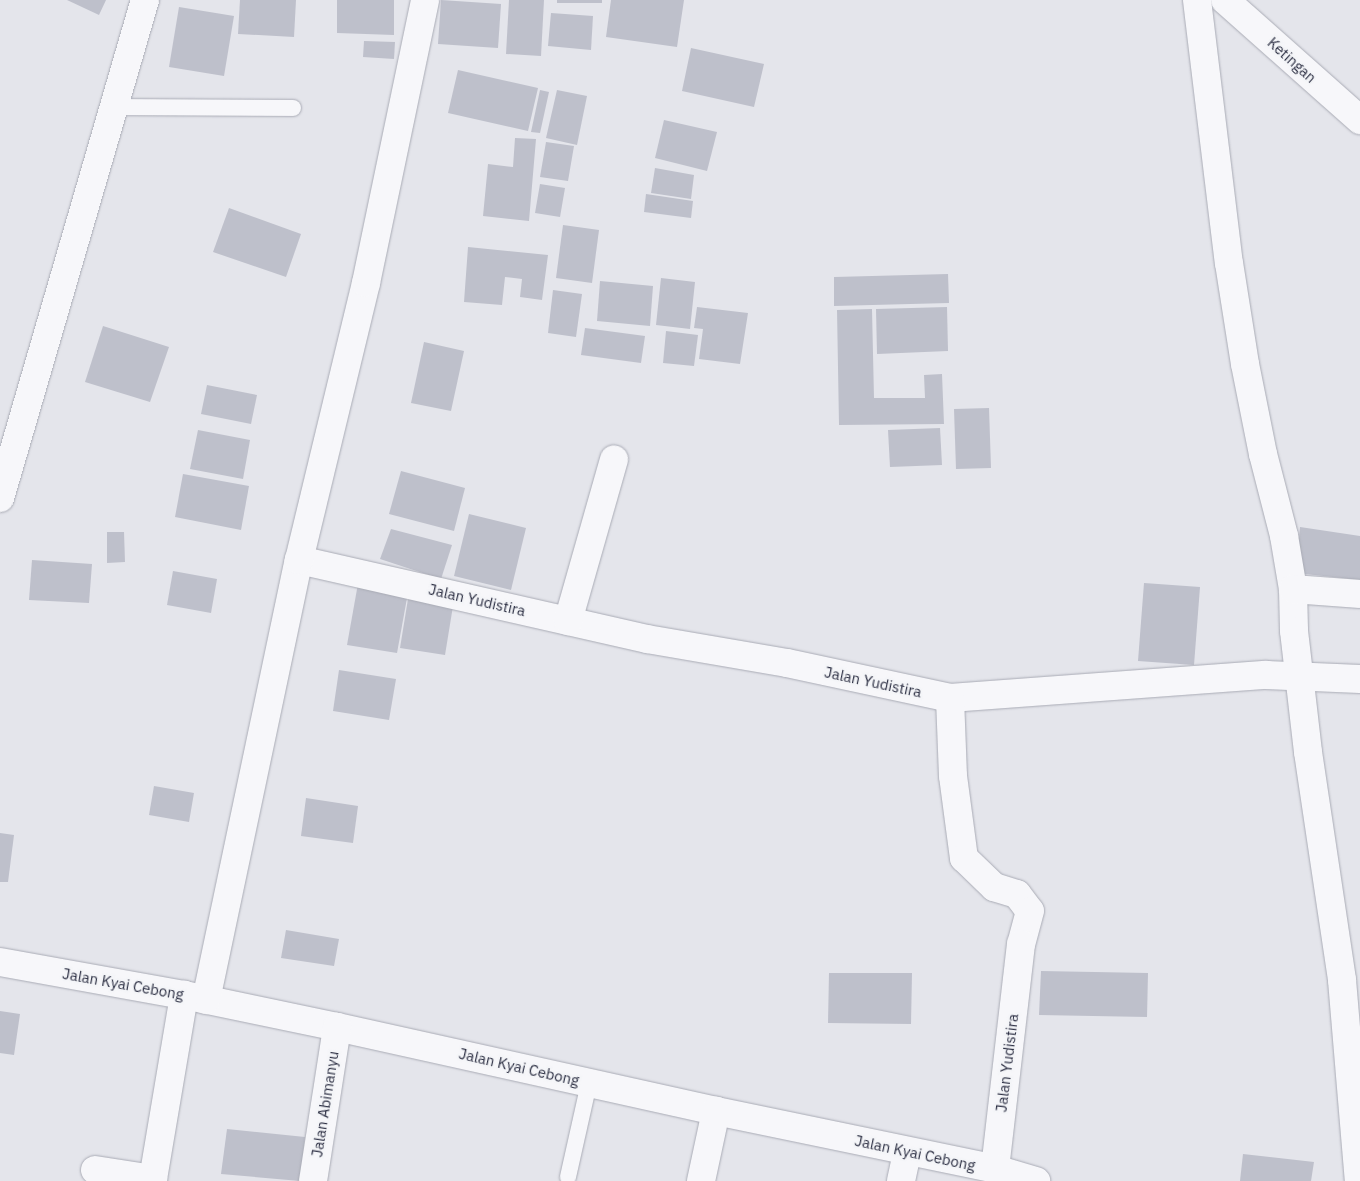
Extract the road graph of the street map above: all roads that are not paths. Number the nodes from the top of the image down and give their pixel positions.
1 (145, 0) edge
2 (425, 0) edge
3 (1197, 0) edge
4 (1225, 0) edge
5 (1246, 9) edge
6 (114, 107) junction
7 (293, 108) dead end
8 (1360, 120) edge
9 (614, 458) dead end
10 (0, 498) edge
11 (299, 560) junction
12 (1293, 589) junction
13 (1360, 594) edge
14 (568, 621) junction
15 (1300, 675) junction
16 (1360, 679) edge
17 (950, 698) junction
18 (0, 962) edge
19 (195, 998) junction
20 (337, 1027) junction
21 (589, 1083) junction
22 (716, 1111) junction
23 (907, 1152) junction
24 (995, 1169) junction
25 (95, 1170) dead end
26 (568, 1177) dead end
27 (152, 1180) edge
28 (313, 1181) edge
29 (701, 1181) edge
30 (901, 1181) edge
31 (1036, 1181) edge
32 (1359, 1181) edge

1 - 6 street
2 - 11 street
3 - 12 street
4 - 5 street, Ketingan
5 - 8 street, Ketingan
6 - 7 lane
6 - 10 street
9 - 14 street
11 - 14 street, Jalan Yudistira
11 - 19 street
12 - 13 street
12 - 15 street
14 - 17 street, Jalan Yudistira
15 - 16 street
15 - 17 street
15 - 32 street
17 - 24 street, Jalan Yudistira
18 - 19 street, Jalan Kyai Cebong
19 - 20 street, Jalan Kyai Cebong
19 - 27 street
20 - 21 street, Jalan Kyai Cebong
20 - 28 street, Jalan Abimanyu
21 - 22 street, Jalan Kyai Cebong
21 - 26 lane
22 - 23 street, Jalan Kyai Cebong
22 - 29 street
23 - 24 street, Jalan Kyai Cebong
23 - 30 street
24 - 31 street, Jalan Kyai Cebong
25 - 27 street

